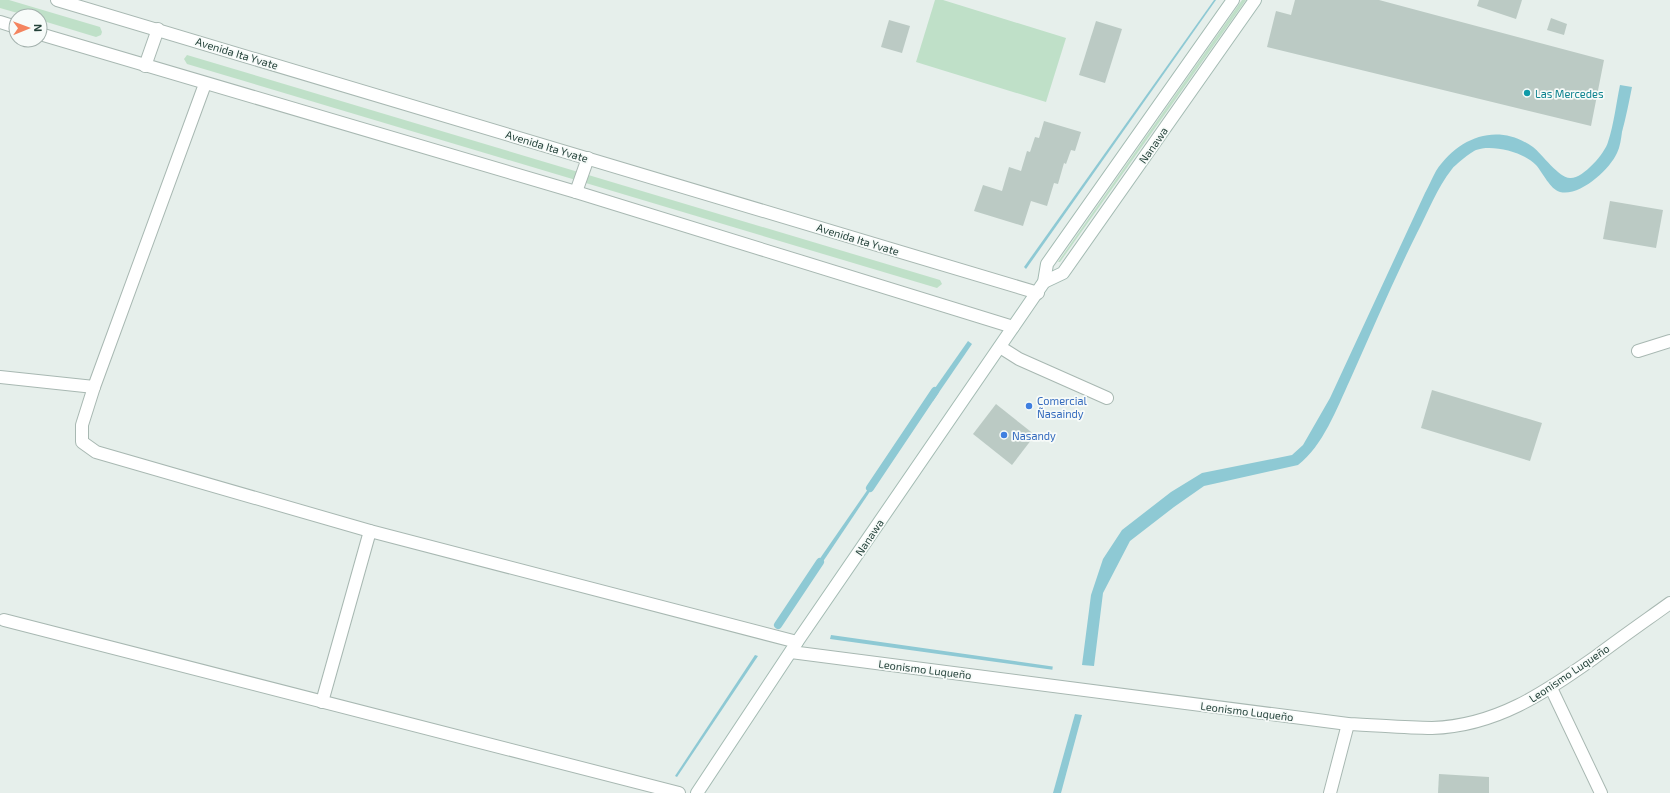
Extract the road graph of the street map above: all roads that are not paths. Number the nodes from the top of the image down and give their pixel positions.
1 (57, 0) edge
2 (1233, 0) edge
3 (1255, 0) edge
4 (158, 30) junction
5 (48, 36) edge
6 (145, 66) junction
7 (205, 84) junction
8 (588, 158) junction
9 (576, 192) junction
10 (1044, 282) junction
11 (1038, 293) junction
12 (1013, 327) junction
13 (1670, 341) edge
14 (1000, 347) junction
15 (1638, 351) dead end
16 (0, 377) edge
17 (94, 387) junction
18 (1107, 398) dead end
19 (370, 531) junction
20 (1670, 603) edge
21 (4, 620) dead end
22 (794, 647) junction
23 (1551, 688) junction
24 (322, 702) junction
25 (1348, 724) junction
26 (679, 793) edge
27 (697, 793) edge
28 (1330, 793) edge
29 (1601, 793) edge

1 - 4 street, Avenida Ita Yvate
2 - 10 street, Nanawa
3 - 10 street, Nanawa
4 - 6 street
4 - 8 street, Avenida Ita Yvate
5 - 6 street
6 - 7 street
7 - 9 street
7 - 17 street
8 - 9 street
8 - 11 street, Avenida Ita Yvate
9 - 12 street
10 - 11 street, Nanawa
11 - 12 street, Nanawa
12 - 14 street, Nanawa
13 - 15 street
14 - 18 street
14 - 22 street, Nanawa
16 - 17 street
17 - 19 street, Leonismo Luqueño
19 - 22 street, Leonismo Luqueño
19 - 24 street
20 - 23 street, Leonismo Luqueño
21 - 24 street
22 - 25 street, Leonismo Luqueño
22 - 27 street, Nanawa
23 - 25 street, Leonismo Luqueño
23 - 29 street
24 - 26 street
25 - 28 street

